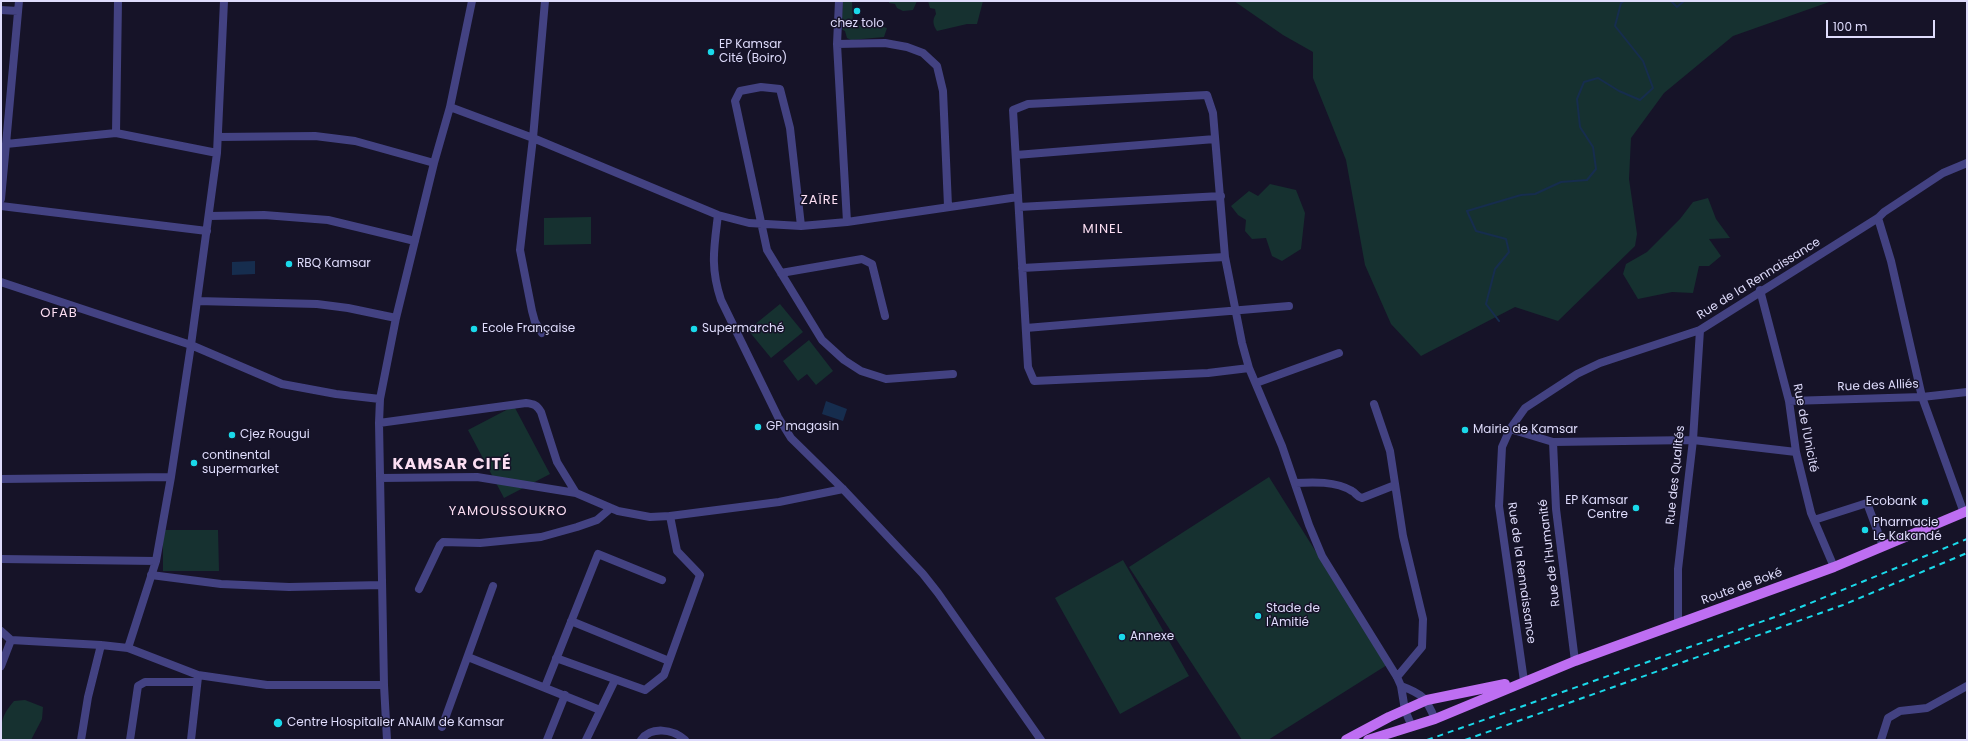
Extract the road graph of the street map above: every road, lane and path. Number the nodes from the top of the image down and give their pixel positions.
1 (19, 1) edge
2 (118, 1) edge
3 (224, 1) edge
4 (472, 1) edge
5 (545, 1) edge
6 (839, 1) edge
7 (1, 10) edge
8 (18, 11) junction
9 (837, 44) junction
10 (450, 108) junction
11 (116, 133) junction
12 (218, 137) junction
13 (533, 138) junction
14 (1216, 139) junction
15 (6, 144) junction
16 (217, 152) junction
17 (1016, 155) junction
18 (434, 163) junction
19 (1967, 163) edge
20 (1221, 196) junction
21 (1018, 197) junction
22 (1, 199) edge
23 (1, 206) edge
24 (948, 206) junction
25 (1019, 207) junction
26 (718, 215) junction
27 (209, 216) junction
28 (1878, 218) junction
29 (847, 222) junction
30 (761, 225) junction
31 (801, 226) junction
32 (207, 231) junction
33 (415, 241) junction
34 (1225, 257) junction
35 (1022, 268) junction
36 (781, 273) junction
37 (1, 282) edge
38 (1760, 290) junction
39 (197, 301) junction
40 (1289, 306) dead end
41 (1236, 311) junction
42 (885, 316) dead end
43 (396, 318) junction
44 (1026, 328) junction
45 (1700, 330) junction
46 (542, 333) dead end
47 (191, 345) junction
48 (1339, 353) dead end
49 (1250, 368) junction
50 (953, 374) dead end
51 (1256, 382) junction
52 (1967, 392) edge
53 (1922, 397) junction
54 (380, 399) junction
55 (1789, 401) junction
56 (1374, 404) dead end
57 (379, 423) junction
58 (1510, 429) junction
59 (1693, 440) junction
60 (1553, 442) junction
61 (1796, 452) junction
62 (171, 477) junction
63 (380, 478) junction
64 (1, 479) edge
65 (1295, 483) junction
66 (1395, 485) junction
67 (843, 489) junction
68 (576, 492) junction
69 (611, 508) junction
70 (1965, 512) edge
71 (670, 516) junction
72 (1814, 520) junction
73 (1883, 546) junction
74 (1, 559) edge
75 (156, 561) junction
76 (1834, 568) junction
77 (151, 575) junction
78 (662, 580) dead end
79 (382, 586) junction
80 (493, 586) dead end
81 (419, 589) dead end
82 (571, 621) junction
83 (1678, 624) junction
84 (1, 632) edge
85 (11, 640) junction
86 (101, 645) junction
87 (128, 648) junction
88 (468, 657) junction
89 (556, 658) junction
90 (669, 661) junction
91 (1575, 661) junction
92 (1, 666) edge
93 (1397, 676) junction
94 (198, 679) junction
95 (615, 680) junction
96 (1524, 681) junction
97 (384, 685) junction
98 (1401, 686) junction
99 (1967, 686) edge
100 (545, 687) junction
101 (565, 696) junction
102 (1427, 700) junction
103 (600, 710) junction
104 (1404, 710) junction
105 (1434, 719) junction
106 (442, 727) dead end
107 (1412, 727) junction
108 (81, 740) edge
109 (130, 740) edge
110 (190, 740) edge
111 (387, 740) edge
112 (547, 740) edge
113 (586, 740) edge
114 (641, 740) edge
115 (685, 740) edge
116 (1041, 740) edge
117 (1346, 740) edge
118 (1368, 740) edge
119 (1881, 740) edge

1 - 8 street
2 - 11 street
3 - 12 street
4 - 10 street
5 - 13 street
6 - 9 street
7 - 8 street
8 - 15 street
9 - 24 street
9 - 29 street
10 - 13 street
10 - 18 street
11 - 15 street
11 - 16 street
12 - 16 street
12 - 18 street
13 - 26 street
13 - 46 street
14 - 17 street
14 - 17 street
14 - 20 street
15 - 22 street
16 - 27 street
17 - 21 street
18 - 33 street
19 - 28 street, Rue de la Rennaissance
20 - 25 street
20 - 34 street
21 - 24 street
21 - 25 street
23 - 32 street
24 - 29 street
25 - 35 street
26 - 30 street
26 - 67 street
27 - 32 street
27 - 33 street
28 - 38 street, Rue de la Rennaissance
28 - 53 street
29 - 31 street
30 - 31 street
30 - 31 street
30 - 36 street
32 - 39 street
33 - 43 street
34 - 35 street
34 - 41 street
35 - 44 street
36 - 42 street
36 - 50 street
37 - 47 street
38 - 45 street, Rue de la Rennaissance
38 - 55 street, Rue de l'Unicité
39 - 43 street
39 - 47 street
40 - 41 street
41 - 44 street
41 - 49 street
43 - 54 street
44 - 49 street
45 - 58 street, Rue de la Rennaissance
45 - 59 street, Rue des Qualités
47 - 54 street
47 - 62 street
48 - 51 street
49 - 51 street
51 - 65 street
52 - 53 street, Rue des Alliés
53 - 55 street, Rue des Alliés
53 - 70 street
54 - 57 street
55 - 61 street, Rue de l'Unicité
56 - 66 street
57 - 63 street
57 - 68 street
58 - 60 street
58 - 96 street, Rue de la Rennaissance
59 - 60 street
59 - 61 street
59 - 83 street, Rue des Qualités
60 - 91 street, Rue de l'Humanité
61 - 72 street, Rue de l'Unicité
62 - 64 street
62 - 75 street
63 - 68 street
63 - 79 street
65 - 66 street
65 - 93 street
66 - 93 street
67 - 71 street
67 - 116 street
68 - 69 street
69 - 71 street
69 - 81 street
70 - 73 main road, Route de Boké
71 - 90 street
72 - 73 street
72 - 76 street, Rue de l'Unicité
73 - 76 main road, Route de Boké
74 - 75 street
75 - 77 street
76 - 83 main road, Route de Boké
77 - 79 street
77 - 87 street
78 - 82 street
79 - 97 street
80 - 88 street
82 - 89 street
82 - 90 street
83 - 91 main road, Route de Boké
84 - 85 street
85 - 86 street
85 - 92 street
86 - 87 street
86 - 108 street
87 - 94 street
88 - 100 street
88 - 106 street
89 - 95 street
89 - 100 street
90 - 95 street
91 - 96 main road, Route de Boké
93 - 98 street
94 - 97 street
94 - 109 street
94 - 110 street
95 - 103 street
96 - 102 main road
96 - 105 main road
97 - 111 street
98 - 102 street
98 - 104 street
99 - 119 street
100 - 101 street
101 - 103 street
101 - 112 street
102 - 104 main road
102 - 105 street
103 - 113 street
104 - 107 street
104 - 117 main road
105 - 107 main road
107 - 118 main road
114 - 115 street

